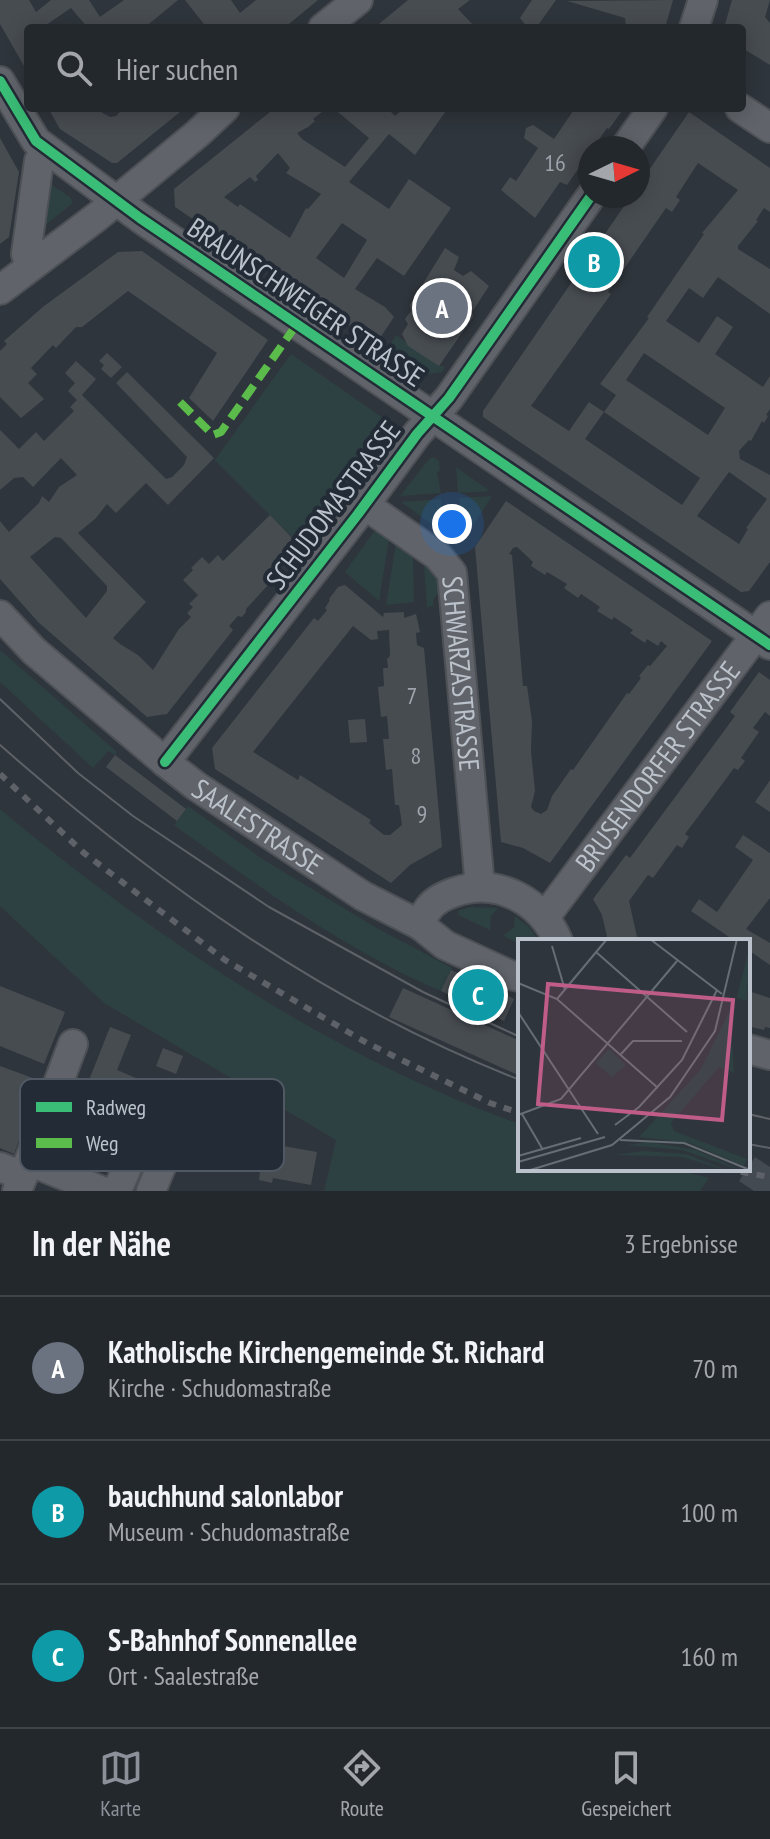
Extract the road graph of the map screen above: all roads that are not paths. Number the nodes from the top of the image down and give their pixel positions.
1 (358, 0) edge
2 (703, 0) edge
3 (328, 24) edge
4 (695, 24) edge
5 (0, 81) edge
6 (770, 99) edge
7 (746, 108) edge
8 (220, 112) edge
9 (650, 112) edge
10 (746, 112) edge
11 (770, 128) edge
12 (633, 136) edge
13 (45, 149) junction
14 (117, 200) junction
15 (583, 208) edge
16 (30, 267) junction
17 (0, 290) edge
18 (432, 417) junction
19 (365, 505) junction
20 (0, 615) edge
21 (765, 632) edge
22 (165, 762) junction
23 (480, 887) junction
24 (420, 925) junction
25 (551, 929) edge
26 (518, 961) edge
27 (518, 976) edge
28 (73, 1044) dead end
29 (750, 1050) edge
30 (770, 1055) edge
31 (58, 1079) edge
32 (126, 1171) edge
33 (159, 1171) edge
34 (17, 1174) edge
35 (102, 1191) edge
36 (117, 1191) edge
37 (151, 1191) edge

1 - 3 street
2 - 4 street
5 - 13 street, BRAUNSCHWEIGER STRASSE
6 - 7 street
8 - 14 street
9 - 12 street
10 - 11 street
13 - 14 street, BRAUNSCHWEIGER STRASSE
13 - 16 street
14 - 16 street
14 - 18 street, BRAUNSCHWEIGER STRASSE
15 - 18 street, SCHUDOMASTRASSE
16 - 17 street
18 - 19 street, SCHUDOMASTRASSE
18 - 21 street, BRAUNSCHWEIGER STRASSE
19 - 22 street, SCHUDOMASTRASSE
19 - 23 street, SCHWARZASTRASSE
20 - 22 street, SAALESTRASSE
21 - 25 street, BRUSENDORFER STRASSE
22 - 24 street, SAALESTRASSE
23 - 24 street
23 - 25 street
24 - 26 street, SAALESTRASSE
24 - 27 street, SAALESTRASSE
28 - 31 street
29 - 30 street
32 - 36 street
33 - 37 street
34 - 35 street

